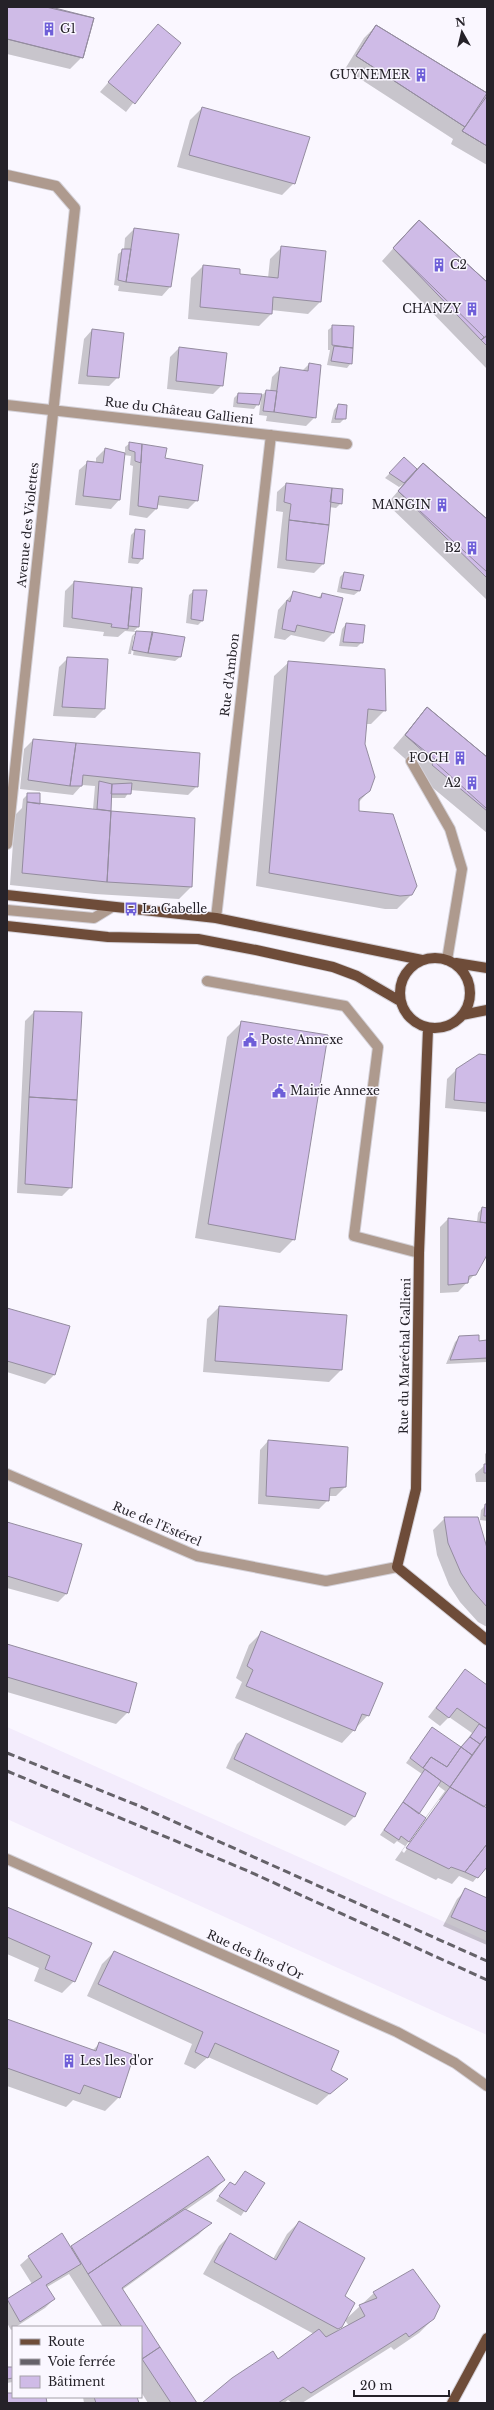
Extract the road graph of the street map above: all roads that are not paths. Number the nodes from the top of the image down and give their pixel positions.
1 (7, 175) edge
2 (7, 405) edge
3 (53, 410) junction
4 (271, 435) junction
5 (347, 444) dead end
6 (411, 761) dead end
7 (7, 844) edge
8 (7, 895) edge
9 (112, 907) junction
10 (7, 910) edge
11 (216, 918) junction
12 (7, 926) edge
13 (422, 960) junction
14 (451, 961) junction
15 (487, 968) edge
16 (207, 981) dead end
17 (400, 1001) junction
18 (487, 1010) edge
19 (462, 1015) junction
20 (428, 1029) junction
21 (419, 1253) junction
22 (7, 1474) edge
23 (397, 1567) junction
24 (487, 1640) edge
25 (7, 1859) edge
26 (487, 2086) edge
27 (487, 2338) edge
28 (452, 2403) edge

1 - 3 street, Avenue des Violettes
2 - 3 street, Rue du Château Gallieni
3 - 4 street, Rue du Château Gallieni
3 - 7 street, Avenue des Violettes
4 - 5 street, Rue du Château Gallieni
4 - 11 street, Rue d'Ambon
6 - 14 street
8 - 9 main road
9 - 10 street
9 - 11 main road
11 - 13 main road
12 - 17 main road
13 - 14 main road
13 - 17 main road
14 - 15 main road
14 - 19 main road
16 - 21 street
17 - 20 main road
18 - 19 main road
19 - 20 main road
20 - 21 main road, Rue du Maréchal Gallieni
21 - 23 main road, Rue du Maréchal Gallieni
22 - 23 street, Rue de l'Estérel
23 - 24 main road
25 - 26 street, Rue des Îles d'Or
27 - 28 main road

